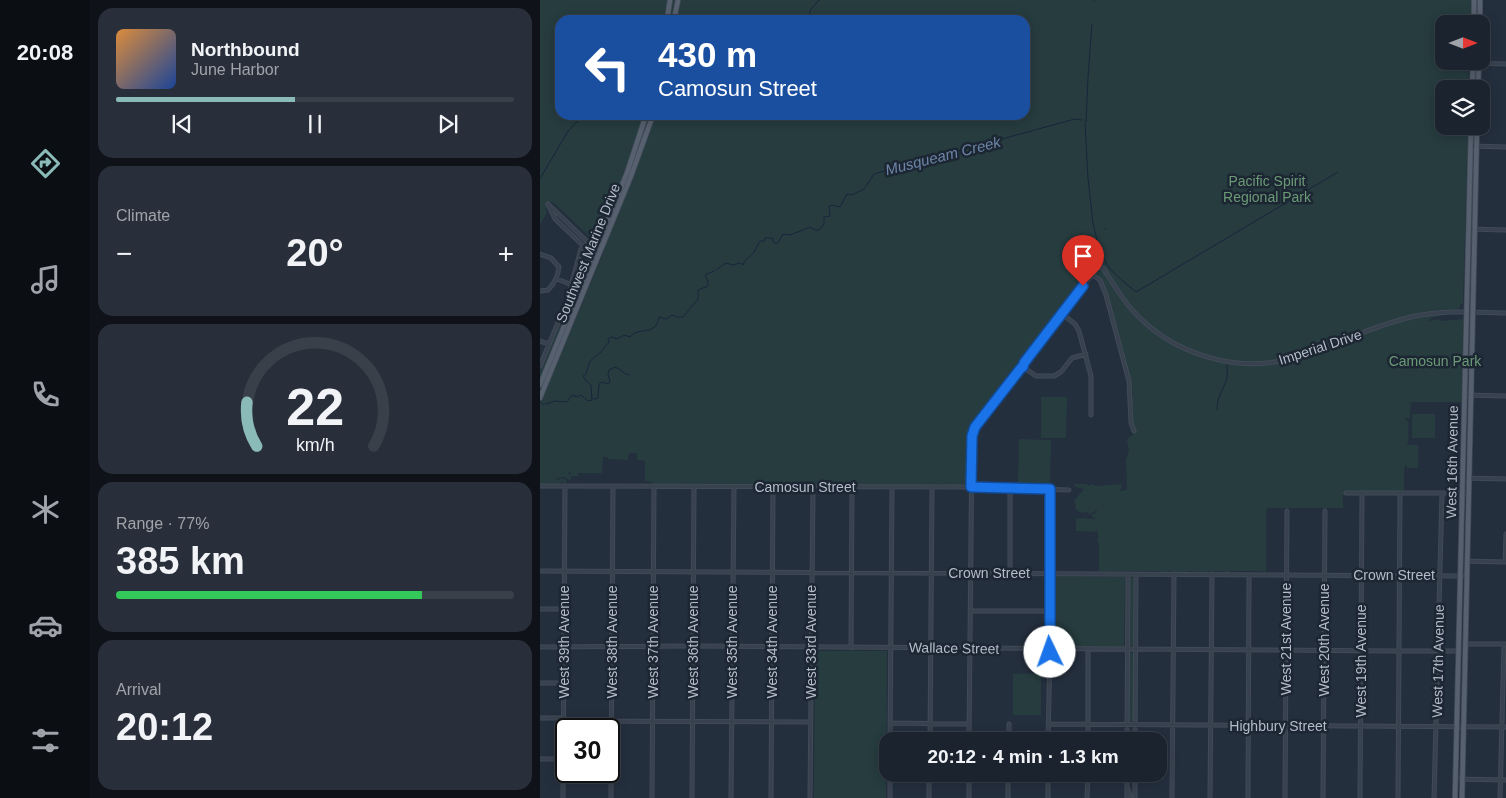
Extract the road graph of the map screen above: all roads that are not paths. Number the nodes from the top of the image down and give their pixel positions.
1 (670, 0) edge
2 (678, 0) edge
3 (1474, 0) edge
4 (1480, 0) edge
5 (668, 15) edge
6 (675, 15) edge
7 (1474, 15) edge
8 (1480, 15) edge
9 (1490, 63) edge
10 (1506, 64) edge
11 (644, 120) edge
12 (651, 120) edge
13 (1471, 135) edge
14 (1477, 135) edge
15 (1471, 146) junction
16 (1476, 146) junction
17 (1506, 147) edge
18 (1469, 229) junction
19 (1475, 229) junction
20 (1506, 230) edge
21 (589, 243) junction
22 (585, 248) junction
23 (598, 251) junction
24 (540, 254) edge
25 (593, 256) junction
26 (1091, 274) junction
27 (557, 279) junction
28 (572, 285) junction
29 (540, 291) edge
30 (1467, 312) junction
31 (1473, 312) junction
32 (1506, 313) edge
33 (1062, 314) junction
34 (540, 341) edge
35 (549, 344) junction
36 (1086, 354) junction
37 (540, 366) edge
38 (1022, 366) junction
39 (540, 385) edge
40 (1465, 395) junction
41 (1471, 395) junction
42 (1506, 396) edge
43 (540, 398) edge
44 (1091, 415) dead end
45 (1134, 431) dead end
46 (1463, 478) junction
47 (1469, 478) junction
48 (1506, 479) edge
49 (540, 486) edge
50 (564, 486) junction
51 (613, 486) junction
52 (654, 486) junction
53 (694, 486) junction
54 (734, 487) junction
55 (773, 487) junction
56 (813, 487) junction
57 (852, 487) junction
58 (971, 487) junction
59 (892, 488) junction
60 (932, 488) junction
61 (1010, 488) junction
62 (1050, 489) junction
63 (1069, 490) dead end
64 (1346, 493) dead end
65 (1400, 493) junction
66 (1442, 493) junction
67 (1462, 493) junction
68 (1469, 493) junction
69 (1362, 494) junction
70 (1287, 511) dead end
71 (1325, 511) dead end
72 (1506, 534) edge
73 (1460, 561) junction
74 (1468, 561) junction
75 (1506, 562) edge
76 (540, 571) edge
77 (564, 571) junction
78 (612, 571) junction
79 (654, 571) junction
80 (693, 571) junction
81 (732, 571) junction
82 (772, 572) junction
83 (812, 572) junction
84 (852, 572) junction
85 (891, 573) junction
86 (931, 573) junction
87 (970, 573) junction
88 (1010, 573) junction
89 (1049, 573) junction
90 (1128, 574) junction
91 (1136, 574) junction
92 (1174, 574) junction
93 (1212, 574) junction
94 (1249, 575) junction
95 (1286, 575) junction
96 (1324, 575) junction
97 (1362, 575) junction
98 (1400, 575) junction
99 (1440, 576) junction
100 (1460, 576) junction
101 (1467, 576) junction
102 (540, 609) edge
103 (564, 609) junction
104 (970, 611) junction
105 (1049, 611) junction
106 (1465, 644) junction
107 (1505, 644) edge
108 (612, 646) junction
109 (653, 646) junction
110 (693, 646) junction
111 (540, 647) edge
112 (564, 647) junction
113 (732, 647) junction
114 (772, 647) junction
115 (811, 647) junction
116 (851, 648) junction
117 (891, 648) junction
118 (930, 648) junction
119 (1049, 648) junction
120 (970, 649) junction
121 (1088, 649) junction
122 (1128, 649) junction
123 (1136, 649) junction
124 (1173, 649) junction
125 (1211, 650) junction
126 (1248, 650) junction
127 (1286, 650) junction
128 (1324, 650) junction
129 (1361, 650) junction
130 (1399, 651) junction
131 (1438, 651) junction
132 (1459, 651) junction
133 (540, 682) edge
134 (564, 683) junction
135 (540, 718) edge
136 (564, 718) edge
137 (611, 718) edge
138 (555, 719) edge
139 (620, 722) edge
140 (653, 722) junction
141 (692, 722) junction
142 (732, 722) junction
143 (771, 722) junction
144 (811, 722) junction
145 (890, 723) junction
146 (930, 723) junction
147 (969, 724) junction
148 (1009, 724) dead end
149 (1049, 724) junction
150 (1088, 724) junction
151 (1127, 725) junction
152 (1135, 725) junction
153 (1173, 725) junction
154 (1210, 725) junction
155 (1248, 725) junction
156 (1286, 726) junction
157 (1323, 726) junction
158 (1361, 726) junction
159 (1399, 726) junction
160 (1436, 726) junction
161 (1457, 726) junction
162 (1463, 726) junction
163 (1504, 727) edge
164 (890, 732) edge
165 (930, 732) edge
166 (969, 732) edge
167 (1009, 732) edge
168 (1049, 732) edge
169 (1088, 732) edge
170 (1127, 732) edge
171 (1135, 732) edge
172 (540, 759) edge
173 (555, 759) edge
174 (1455, 779) junction
175 (1462, 779) junction
176 (1500, 780) junction
177 (1506, 780) edge
178 (890, 782) edge
179 (929, 782) edge
180 (969, 782) edge
181 (1008, 782) edge
182 (1048, 782) edge
183 (1088, 782) edge
184 (1127, 782) edge
185 (1127, 782) edge
186 (1135, 782) edge
187 (563, 783) edge
188 (611, 783) edge
189 (563, 798) edge
190 (611, 798) edge
191 (652, 798) edge
192 (692, 798) edge
193 (731, 798) edge
194 (771, 798) edge
195 (810, 798) edge
196 (890, 798) edge
197 (929, 798) edge
198 (969, 798) edge
199 (1008, 798) edge
200 (1048, 798) edge
201 (1088, 798) edge
202 (1127, 798) edge
203 (1131, 798) edge
204 (1135, 798) edge
205 (1172, 798) edge
206 (1210, 798) edge
207 (1248, 798) edge
208 (1285, 798) edge
209 (1323, 798) edge
210 (1360, 798) edge
211 (1398, 798) edge
212 (1434, 798) edge
213 (1455, 798) edge
214 (1462, 798) edge
215 (1500, 798) edge

1 - 5 main road
2 - 6 main road
3 - 7 main road
4 - 8 main road
9 - 10 street
11 - 23 main road, Southwest Marine Drive
12 - 23 main road, Southwest Marine Drive
13 - 15 main road, West 16th Avenue
14 - 16 main road, West 16th Avenue
15 - 16 street
15 - 18 main road, West 16th Avenue
16 - 17 street
16 - 19 main road, West 16th Avenue
18 - 19 street
18 - 30 main road, West 16th Avenue
19 - 20 street
19 - 31 main road, West 16th Avenue
21 - 22 street
21 - 22 street
21 - 23 street
22 - 25 street
22 - 28 street
23 - 25 main road, Southwest Marine Drive
23 - 43 main road, Southwest Marine Drive
24 - 27 street
25 - 39 main road, Southwest Marine Drive
26 - 30 street, Imperial Drive
26 - 33 street
26 - 45 street
27 - 28 street
27 - 29 street
28 - 35 street
30 - 31 street
30 - 40 main road, West 16th Avenue
31 - 32 street
31 - 41 main road, West 16th Avenue
33 - 36 street
33 - 38 street
34 - 35 street
35 - 37 street
36 - 38 street
36 - 44 street
38 - 58 street
40 - 41 street
40 - 46 main road, West 16th Avenue
41 - 42 street
41 - 47 main road, West 16th Avenue
46 - 47 street
46 - 67 main road, West 16th Avenue
47 - 48 street
47 - 68 main road, West 16th Avenue
49 - 50 street, Camosun Street
50 - 51 street, Camosun Street
50 - 77 street, West 39th Avenue
51 - 52 street, Camosun Street
51 - 78 street, West 38th Avenue
52 - 53 street, Camosun Street
52 - 79 street, West 37th Avenue
53 - 54 street, Camosun Street
53 - 80 street, West 36th Avenue
54 - 55 street, Camosun Street
54 - 81 street, West 35th Avenue
55 - 56 street, Camosun Street
55 - 82 street, West 34th Avenue
56 - 57 street, Camosun Street
56 - 83 street, West 33rd Avenue
57 - 59 street, Camosun Street
57 - 84 street
58 - 60 street, Camosun Street
58 - 61 street, Camosun Street
58 - 87 street
59 - 60 street, Camosun Street
59 - 85 street
60 - 86 street
61 - 62 street, Camosun Street
61 - 88 street
62 - 63 street, Camosun Street
62 - 89 street
64 - 69 street
65 - 66 street
65 - 69 street
65 - 98 street
66 - 67 street
66 - 99 street, West 17th Avenue
67 - 68 street
67 - 73 main road, West 16th Avenue
68 - 74 main road, West 16th Avenue
69 - 97 street, West 19th Avenue
70 - 95 street, West 21st Avenue
71 - 96 street, West 20th Avenue
72 - 75 street
73 - 74 street
73 - 100 main road, West 16th Avenue
74 - 75 street
74 - 101 main road, West 16th Avenue
76 - 77 street, Crown Street
77 - 78 street, Crown Street
77 - 103 street, West 39th Avenue
78 - 79 street, Crown Street
78 - 108 street, West 38th Avenue
79 - 80 street, Crown Street
79 - 109 street, West 37th Avenue
80 - 81 street, Crown Street
80 - 110 street, West 36th Avenue
81 - 82 street, Crown Street
81 - 113 street, West 35th Avenue
82 - 83 street, Crown Street
82 - 114 street, West 34th Avenue
83 - 84 street, Crown Street
83 - 115 street, West 33rd Avenue
84 - 85 street, Crown Street
84 - 116 street
85 - 86 street, Crown Street
85 - 117 street
86 - 87 street, Crown Street
86 - 118 street
87 - 88 street, Crown Street
87 - 104 street
88 - 89 street, Crown Street
89 - 90 street, Crown Street
89 - 105 street
90 - 91 street, Crown Street
90 - 122 street
91 - 92 street, Crown Street
91 - 123 street
92 - 93 street, Crown Street
92 - 124 street
93 - 94 street, Crown Street
93 - 125 street
94 - 95 street, Crown Street
94 - 126 street
95 - 96 street, Crown Street
95 - 127 street, West 21st Avenue
96 - 97 street, Crown Street
96 - 128 street, West 20th Avenue
97 - 98 street, Crown Street
97 - 129 street, West 19th Avenue
98 - 99 street, Crown Street
98 - 130 street
99 - 100 street, Crown Street
99 - 131 street, West 17th Avenue
100 - 101 street, Crown Street
100 - 132 main road, West 16th Avenue
101 - 106 main road, West 16th Avenue
102 - 103 street
103 - 112 street, West 39th Avenue
104 - 105 street
104 - 120 street
105 - 119 street
106 - 107 street
106 - 162 main road, West 16th Avenue
107 - 163 street
108 - 109 street, Wallace Street
108 - 112 street, Wallace Street
108 - 137 street, West 38th Avenue
109 - 110 street, Wallace Street
109 - 140 street, West 37th Avenue
110 - 113 street, Wallace Street
110 - 141 street, West 36th Avenue
111 - 112 street, Wallace Street
112 - 134 street, West 39th Avenue
113 - 114 street, Wallace Street
113 - 142 street, West 35th Avenue
114 - 115 street, Wallace Street
114 - 143 street, West 34th Avenue
115 - 116 street, Wallace Street
115 - 144 street, West 33rd Avenue
116 - 117 street, Wallace Street
117 - 118 street, Wallace Street
117 - 145 street
118 - 120 street, Wallace Street
118 - 146 street
119 - 120 street, Wallace Street
119 - 121 street, Wallace Street
119 - 149 street
120 - 147 street
121 - 122 street, Wallace Street
121 - 150 street
122 - 123 street, Wallace Street
122 - 151 street
123 - 124 street, Wallace Street
123 - 152 street
124 - 125 street, Wallace Street
124 - 153 street
125 - 126 street, Wallace Street
125 - 154 street
126 - 127 street, Wallace Street
126 - 155 street
127 - 128 street, Wallace Street
127 - 156 street, West 21st Avenue
128 - 129 street, Wallace Street
128 - 157 street, West 20th Avenue
129 - 130 street, Wallace Street
129 - 158 street, West 19th Avenue
130 - 131 street, Wallace Street
130 - 159 street
131 - 132 street, Wallace Street
131 - 160 street, West 17th Avenue
132 - 161 main road, West 16th Avenue
133 - 134 street
134 - 136 street, West 39th Avenue
135 - 138 street
139 - 140 street
140 - 141 street
140 - 191 street, West 37th Avenue
141 - 142 street
141 - 192 street, West 36th Avenue
142 - 143 street
142 - 193 street, West 35th Avenue
143 - 144 street
143 - 194 street, West 34th Avenue
144 - 195 street, West 33rd Avenue
145 - 146 street
145 - 164 street
146 - 147 street
146 - 165 street
147 - 166 street
148 - 167 street
149 - 150 street, Highbury Street
149 - 168 street
150 - 151 street, Highbury Street
150 - 169 street
151 - 152 street, Highbury Street
151 - 170 street
152 - 153 street, Highbury Street
152 - 171 street
153 - 154 street, Highbury Street
153 - 205 street
154 - 155 street, Highbury Street
154 - 206 street
155 - 156 street, Highbury Street
155 - 207 street
156 - 157 street, Highbury Street
156 - 208 street, West 21st Avenue
157 - 158 street, Highbury Street
157 - 209 street, West 20th Avenue
158 - 159 street, Highbury Street
158 - 210 street, West 19th Avenue
159 - 160 street, Highbury Street
159 - 211 street
160 - 161 street, Highbury Street
160 - 212 street, West 17th Avenue
161 - 162 street, Highbury Street
161 - 174 main road, West 16th Avenue
162 - 163 street, Highbury Street
162 - 175 main road, West 16th Avenue
163 - 176 street
172 - 173 street
174 - 175 street
174 - 213 main road, West 16th Avenue
175 - 176 street
175 - 214 main road, West 16th Avenue
176 - 177 street
176 - 215 street
178 - 196 street
179 - 197 street
180 - 198 street
181 - 199 street
182 - 200 street
183 - 201 street
184 - 202 street
185 - 203 street
186 - 204 street
187 - 189 street, West 39th Avenue
188 - 190 street, West 38th Avenue

